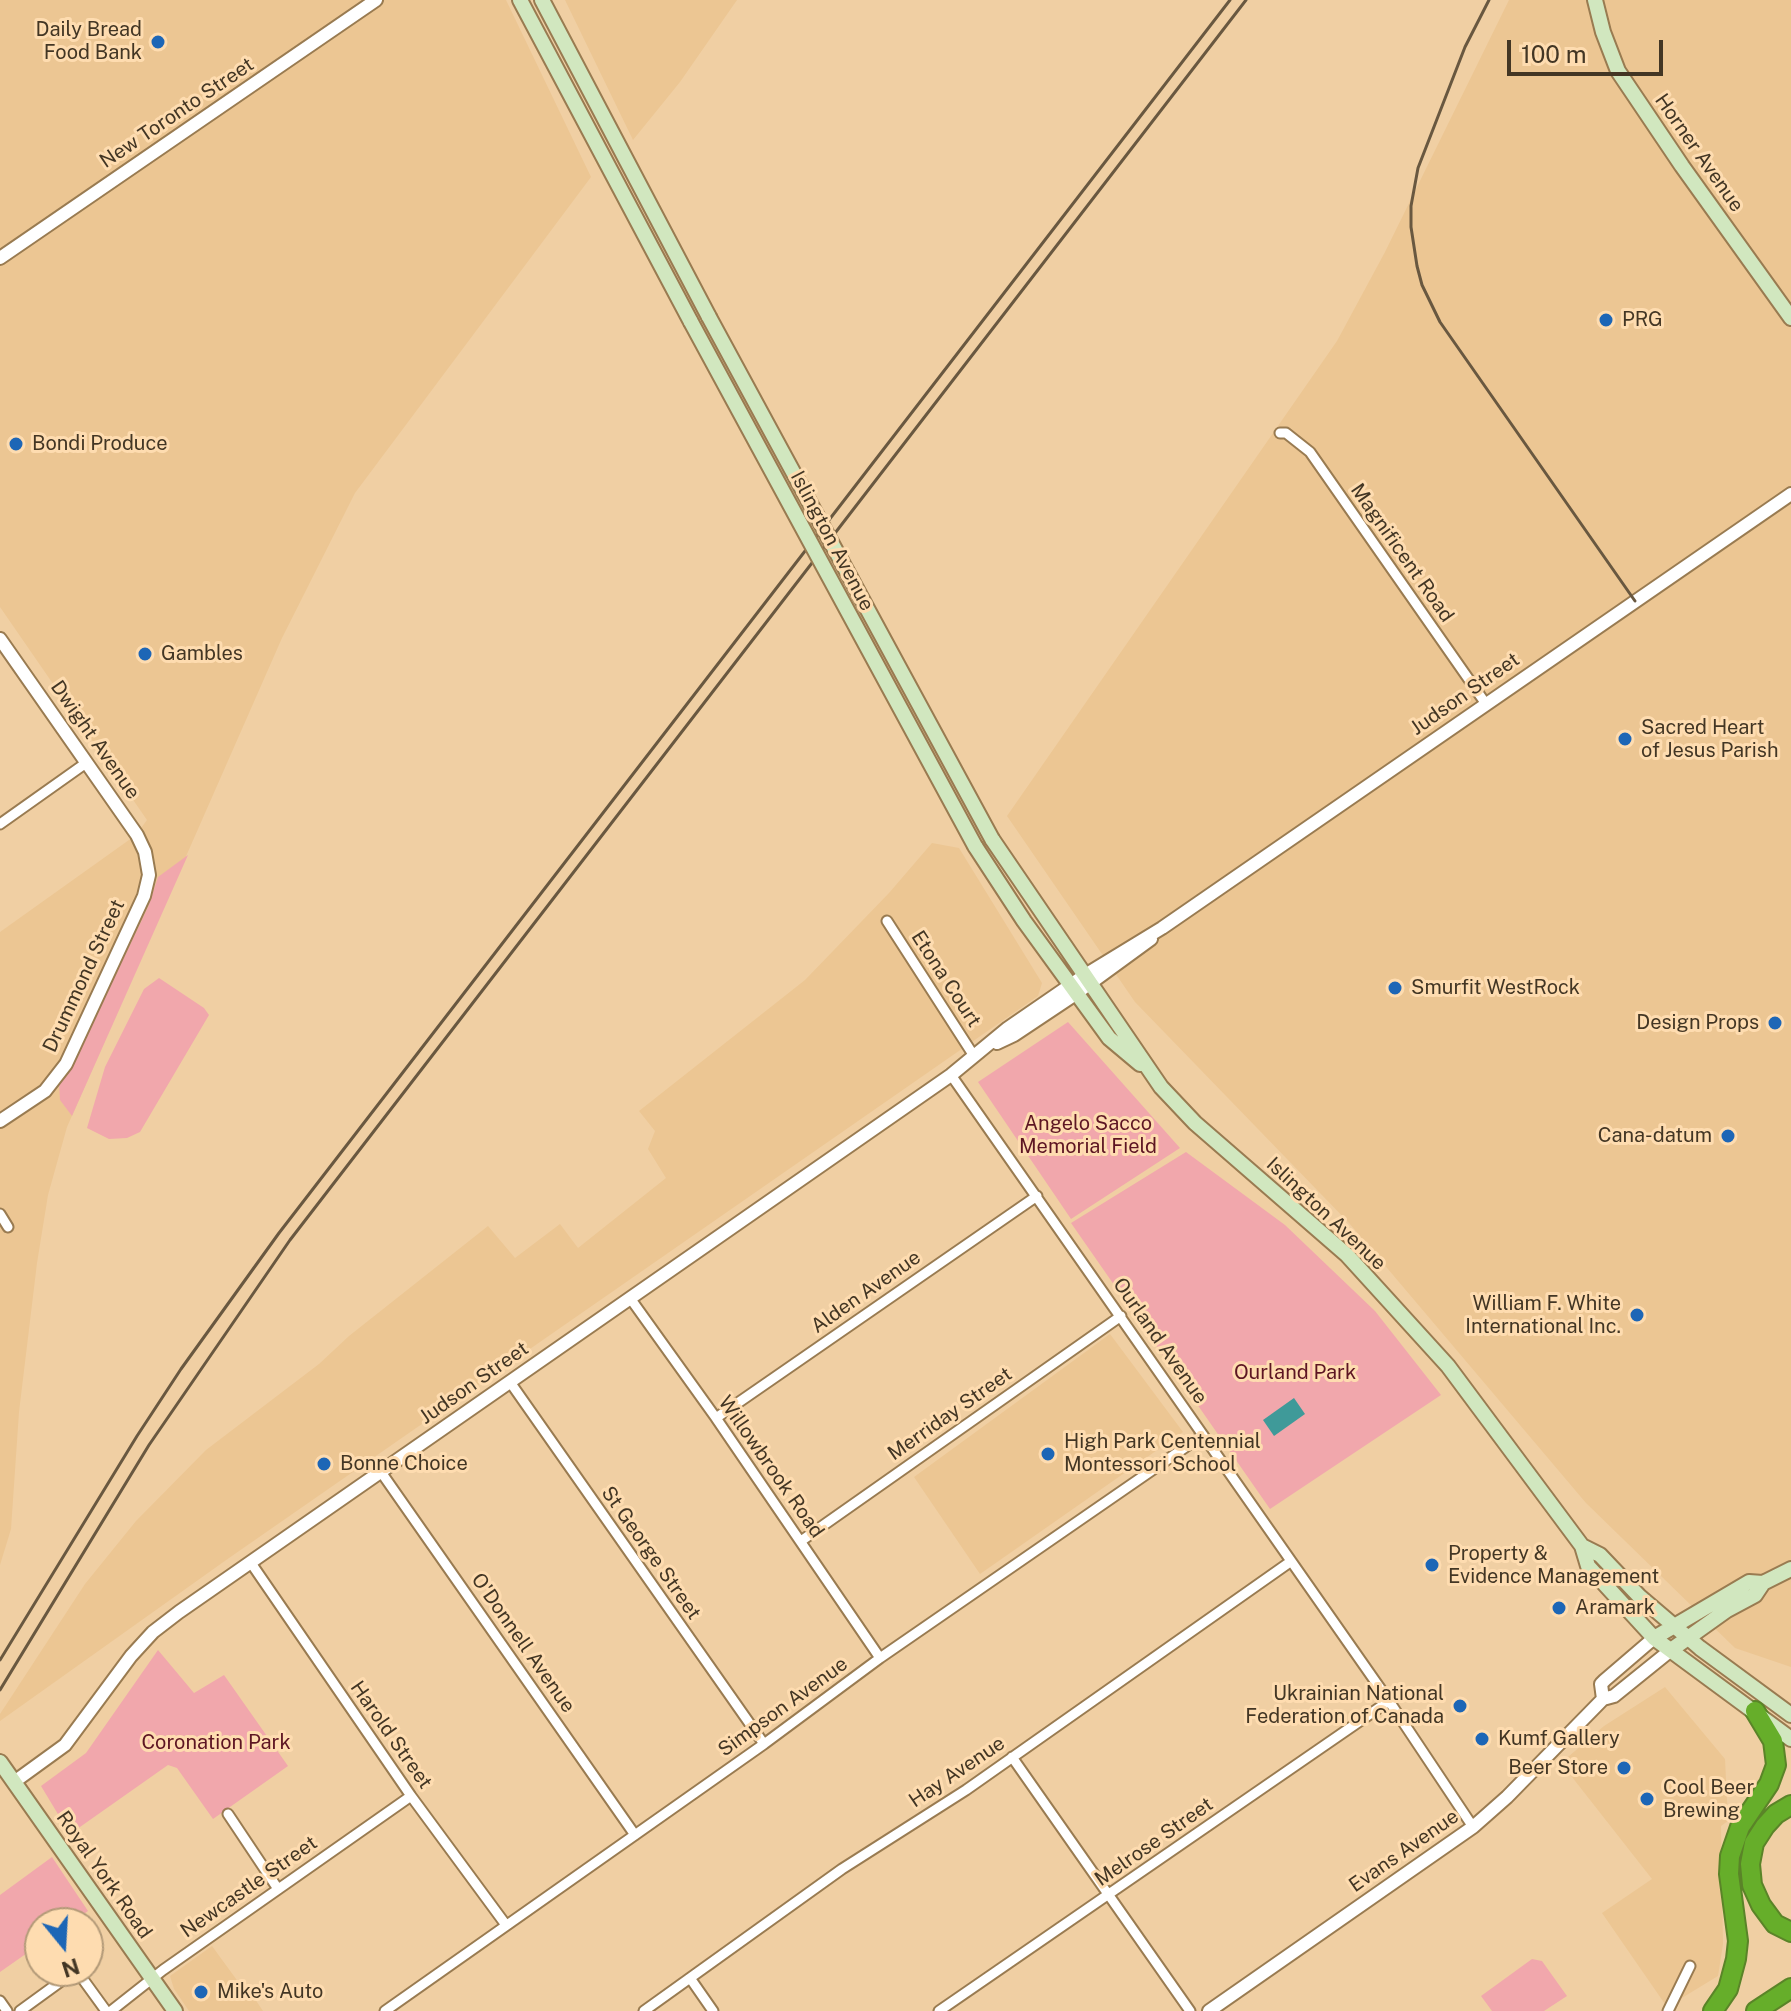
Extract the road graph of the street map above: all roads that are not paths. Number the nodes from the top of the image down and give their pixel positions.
1 (376, 0) edge
2 (520, 0) edge
3 (542, 0) edge
4 (1595, 0) edge
5 (0, 258) edge
6 (1791, 318) edge
7 (1280, 433) dead end
8 (1791, 494) edge
9 (0, 639) edge
10 (1486, 704) junction
11 (86, 763) junction
12 (0, 824) edge
13 (149, 867) joint
14 (887, 921) dead end
15 (1088, 979) junction
16 (1074, 989) junction
17 (974, 1056) junction
18 (1149, 1072) junction
19 (951, 1075) junction
20 (0, 1121) edge
21 (1037, 1196) junction
22 (0, 1214) edge
23 (8, 1227) dead end
24 (630, 1298) junction
25 (1121, 1316) junction
26 (510, 1382) junction
27 (716, 1418) junction
28 (1203, 1435) junction
29 (381, 1472) junction
30 (801, 1541) junction
31 (1582, 1546) junction
32 (1290, 1562) junction
33 (251, 1563) junction
34 (1791, 1569) edge
35 (1763, 1583) junction
36 (1673, 1625) junction
37 (1654, 1638) junction
38 (1688, 1638) junction
39 (1671, 1650) junction
40 (880, 1658) junction
41 (1603, 1699) junction
42 (1389, 1701) junction
43 (1755, 1711) junction
44 (1791, 1715) edge
45 (1791, 1739) edge
46 (764, 1744) junction
47 (1012, 1757) junction
48 (0, 1762) edge
49 (14, 1782) junction
50 (411, 1796) junction
51 (1791, 1805) edge
52 (228, 1814) dead end
53 (1473, 1827) junction
54 (635, 1835) junction
55 (278, 1889) junction
56 (1110, 1895) junction
57 (506, 1925) junction
58 (1791, 1932) edge
59 (1690, 1966) dead end
60 (690, 1978) junction
61 (153, 1979) junction
62 (54, 1987) edge
63 (89, 1987) edge
64 (1791, 1988) edge
65 (0, 2001) edge
66 (7, 2011) edge
67 (20, 2011) edge
68 (108, 2011) edge
69 (175, 2011) edge
70 (385, 2011) edge
71 (644, 2011) edge
72 (713, 2011) edge
73 (939, 2011) edge
74 (1190, 2011) edge
75 (1209, 2011) edge
76 (1668, 2011) edge
77 (1713, 2011) edge
78 (1756, 2011) edge

1 - 5 street, New Toronto Street
2 - 16 main road, Islington Avenue, bridge
3 - 15 main road, Islington Avenue, bridge
4 - 6 main road, Horner Avenue
7 - 10 street, Magnificent Road
8 - 10 street, Judson Street
9 - 11 street, Dwight Avenue
10 - 15 street, Judson Street
11 - 12 street
11 - 13 street, Dwight Avenue
13 - 20 street, Drummond Street
14 - 17 street, Etona Court
15 - 16 street, Judson Street
15 - 18 main road, Islington Avenue
16 - 17 street, Judson Street
16 - 18 main road, Islington Avenue
17 - 19 street, Judson Street
18 - 31 main road, Islington Avenue
19 - 21 street, Ourland Avenue
19 - 24 street, Judson Street
21 - 25 street, Ourland Avenue
21 - 27 street, Alden Avenue
22 - 23 street
24 - 26 street, Judson Street
24 - 27 street, Willowbrook Road
25 - 28 street, Ourland Avenue
25 - 30 street, Merriday Street
26 - 29 street, Judson Street
26 - 46 street, St George Street
27 - 30 street, Willowbrook Road
28 - 32 street, Ourland Avenue
28 - 40 street, Simpson Avenue
29 - 33 street, Judson Street
29 - 54 street, O'Donnell Avenue
30 - 40 street, Willowbrook Road
31 - 36 main road, Islington Avenue
31 - 37 main road, Islington Avenue
32 - 42 street, Ourland Avenue
32 - 47 street, Hay Avenue
33 - 49 street, Judson Street
33 - 50 street, Harold Street
34 - 35 main road, Evans Avenue
35 - 36 main road, Evans Avenue
35 - 38 main road, Evans Avenue
36 - 37 main road, Evans Avenue
36 - 38 main road, Islington Avenue
37 - 39 main road, Islington Avenue
37 - 41 street, Evans Avenue
38 - 39 main road, Evans Avenue
38 - 44 main road, Islington Avenue
39 - 41 street, Evans Avenue
39 - 43 main road, Islington Avenue
40 - 46 street, Simpson Avenue
41 - 53 street, Evans Avenue
42 - 53 street, Ourland Avenue
42 - 56 street, Melrose Street
43 - 45 main road, Islington Avenue
43 - 77 highway
46 - 54 street, Simpson Avenue
47 - 56 street
47 - 60 street, Hay Avenue
48 - 49 main road, Royal York Road
49 - 61 main road, Royal York Road
50 - 55 street, Newcastle Street
50 - 57 street, Harold Street
51 - 58 highway
52 - 55 street
53 - 75 street, Evans Avenue
54 - 57 street, Simpson Avenue
55 - 61 street, Newcastle Street
56 - 73 street, Melrose Street
56 - 74 street
57 - 70 street, Simpson Avenue
59 - 76 street
60 - 71 street, Hay Avenue
60 - 72 street
61 - 68 street, Newcastle Street
61 - 69 main road, Royal York Road
62 - 67 street
63 - 68 street
64 - 78 highway
65 - 66 street

